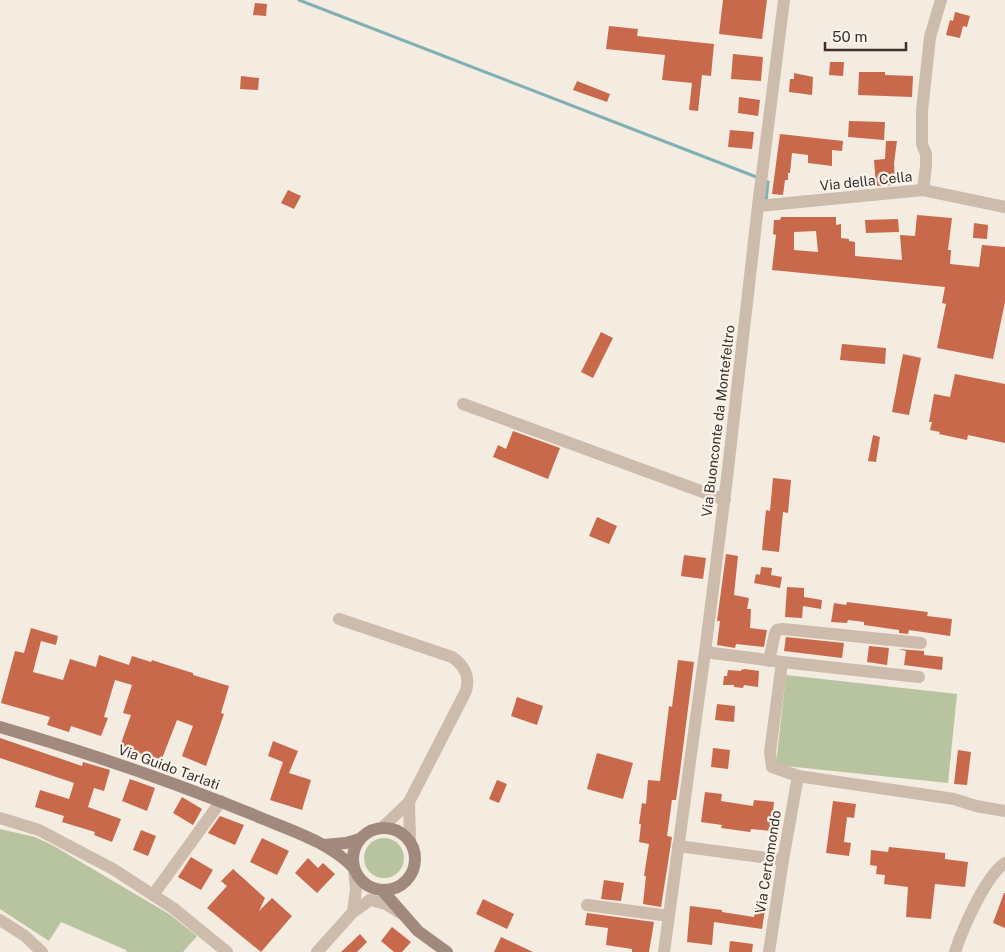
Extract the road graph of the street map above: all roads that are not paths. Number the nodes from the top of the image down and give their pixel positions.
1 (784, 0) edge
2 (940, 0) edge
3 (923, 190) junction
4 (758, 206) junction
5 (1005, 207) edge
6 (463, 404) dead end
7 (724, 500) junction
8 (339, 619) dead end
9 (922, 643) dead end
10 (705, 652) junction
11 (776, 661) junction
12 (920, 677) dead end
13 (0, 727) edge
14 (798, 776) junction
15 (221, 802) junction
16 (410, 802) junction
17 (1005, 811) edge
18 (0, 818) edge
19 (384, 827) junction
20 (360, 839) junction
21 (410, 840) junction
22 (324, 845) junction
23 (678, 846) junction
24 (783, 860) junction
25 (1005, 863) edge
26 (354, 868) junction
27 (405, 883) junction
28 (382, 890) junction
29 (153, 895) junction
30 (370, 900) junction
31 (587, 905) dead end
32 (354, 912) junction
33 (404, 916) junction
34 (669, 916) junction
35 (0, 920) edge
36 (42, 952) edge
37 (227, 952) edge
38 (317, 952) edge
39 (447, 952) edge
40 (664, 952) edge
41 (769, 952) edge
42 (955, 952) edge

1 - 4 street, Via Buonconte da Montefeltro
2 - 3 street
3 - 4 street, Via della Cella
3 - 5 street, Via della Cella
4 - 7 street, Via Buonconte da Montefeltro
6 - 7 street
7 - 10 street, Via Buonconte da Montefeltro
8 - 16 street
9 - 11 street
10 - 11 street
10 - 23 street, Via Buonconte da Montefeltro
11 - 12 street
11 - 14 street
13 - 15 main road, Via Guido Tarlati
14 - 17 street
14 - 24 street, Via Certomondo
15 - 22 main road, Via Guido Tarlati
15 - 29 street
16 - 19 street
16 - 21 street
18 - 29 street
19 - 20 main road
19 - 21 main road
20 - 22 main road
20 - 26 main road
21 - 27 main road
22 - 26 main road, Via Guido Tarlati
23 - 24 street
23 - 34 street, Via Buonconte da Montefeltro
24 - 41 street, Via Certomondo
25 - 42 street
26 - 28 main road
26 - 32 street
27 - 28 main road
27 - 33 main road
28 - 30 street
28 - 33 main road
29 - 37 street
30 - 32 street
30 - 33 street
31 - 34 street
32 - 38 street
33 - 39 main road
34 - 40 street, Via Buonconte da Montefeltro
35 - 36 street

